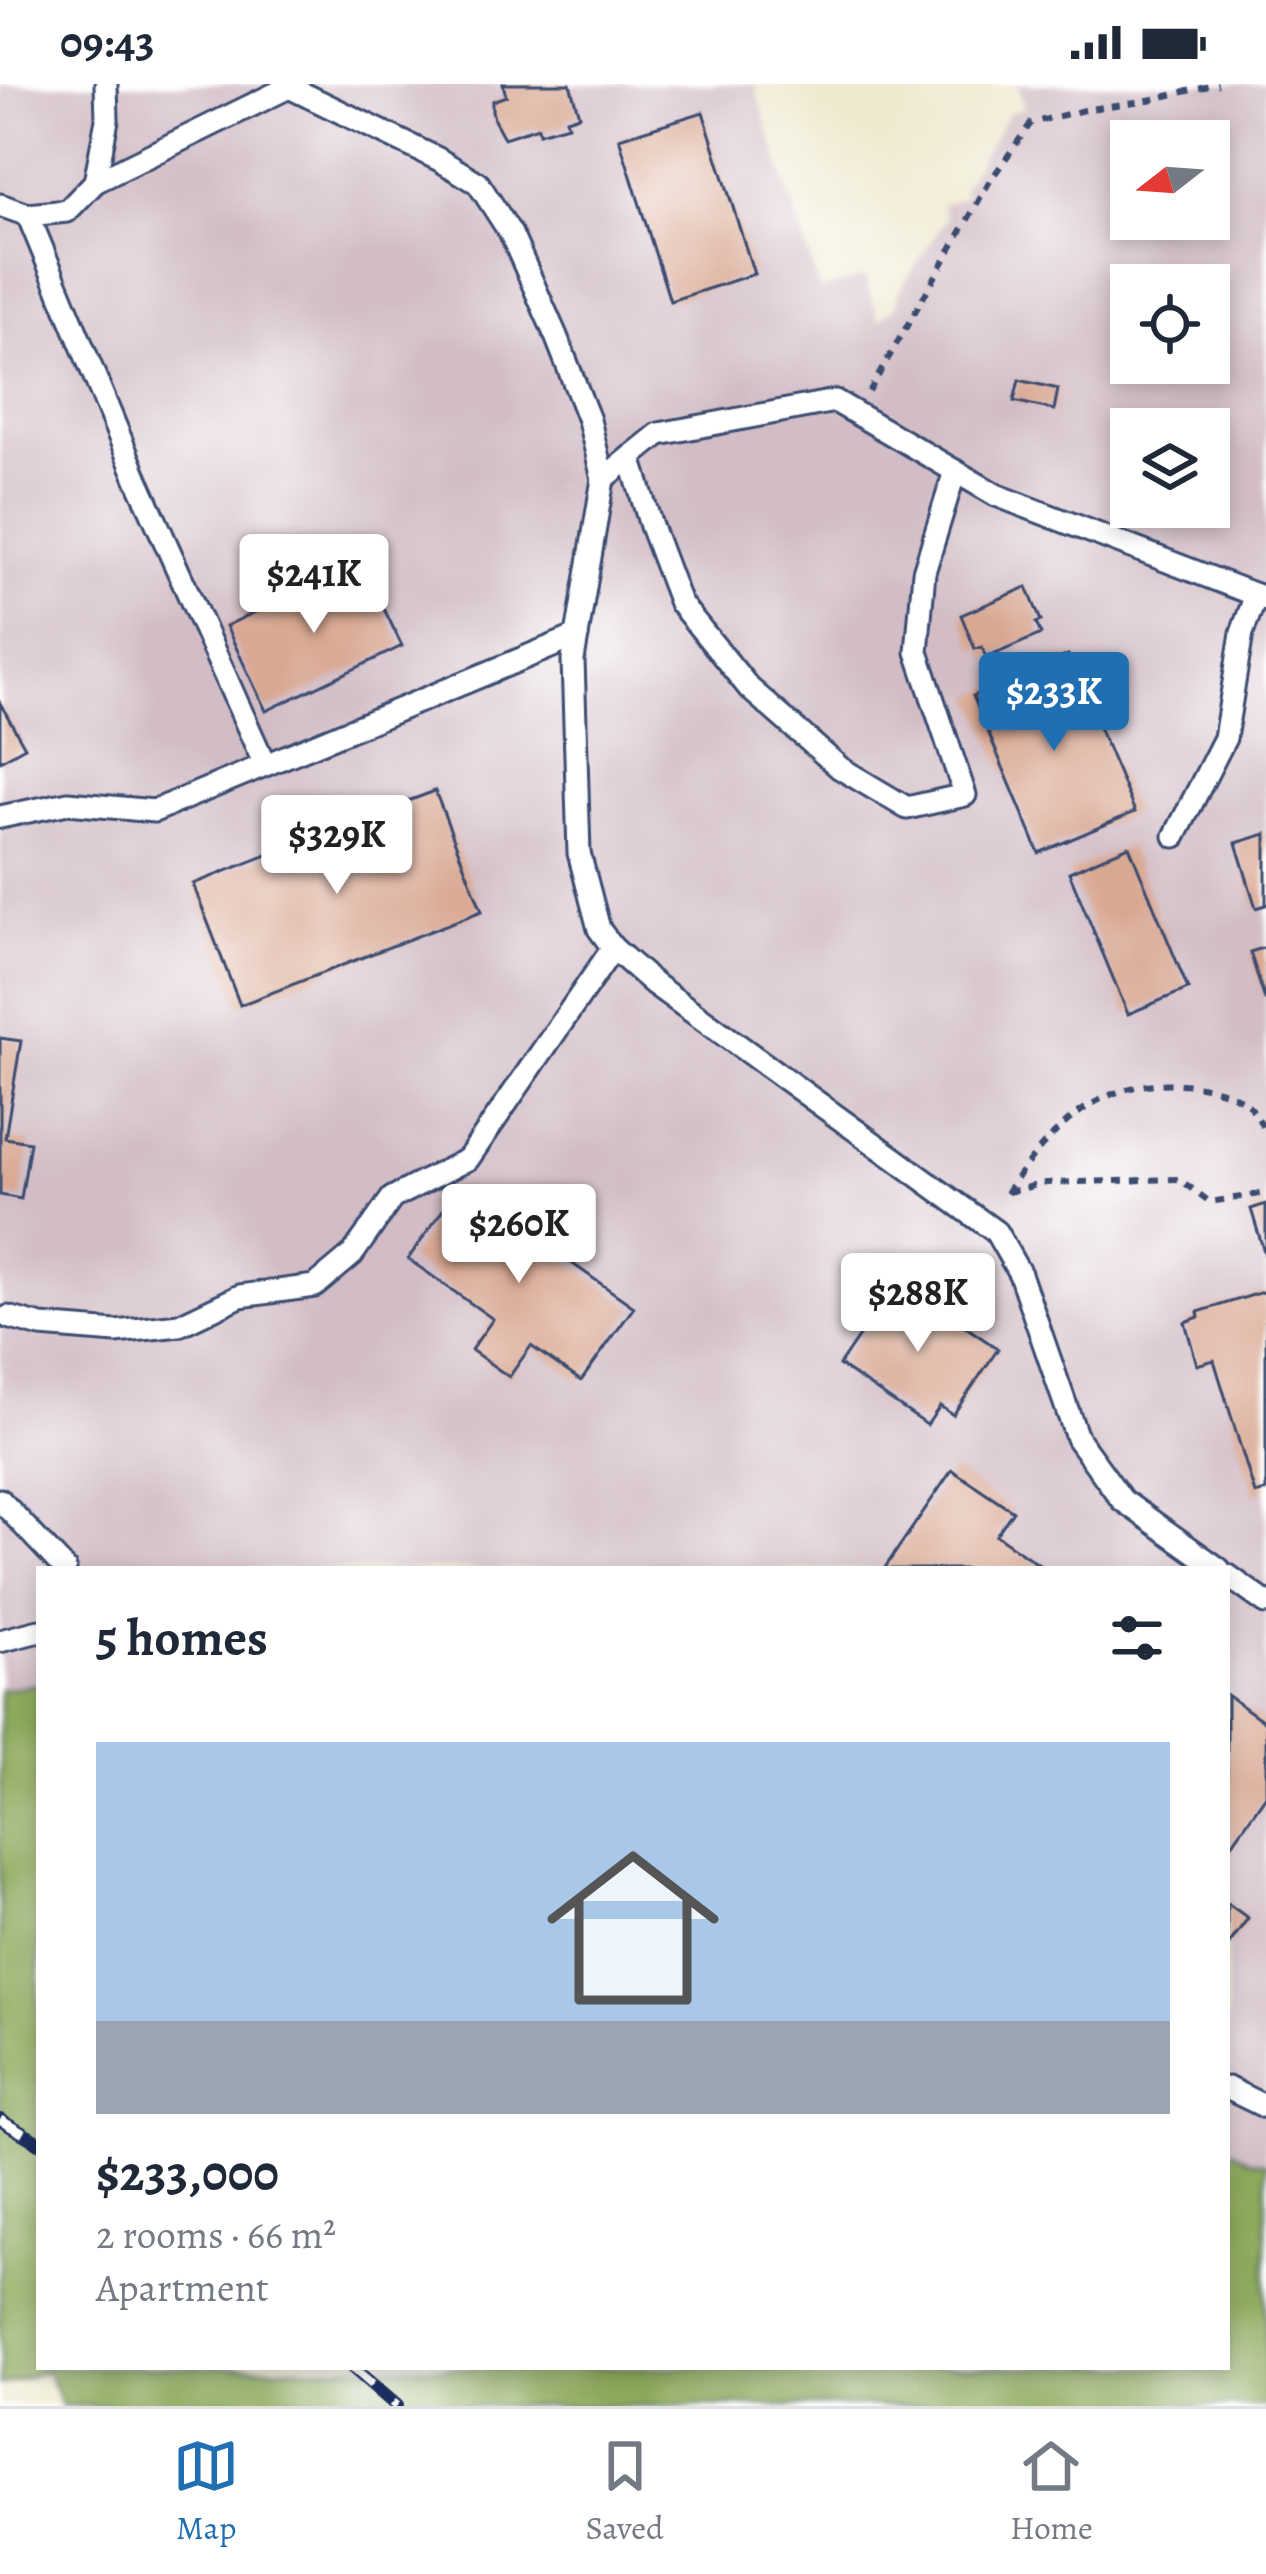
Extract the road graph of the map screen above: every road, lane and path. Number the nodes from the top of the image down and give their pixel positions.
1 (106, 84) edge
2 (1218, 84) edge
3 (285, 86) edge
4 (95, 182) junction
5 (0, 205) edge
6 (28, 215) junction
7 (856, 414) junction
8 (630, 457) junction
9 (955, 471) junction
10 (603, 479) junction
11 (1261, 597) edge
12 (577, 636) junction
13 (266, 765) junction
14 (0, 817) edge
15 (1174, 836) dead end
16 (613, 948) junction
17 (1266, 1132) edge
18 (1006, 1192) junction
19 (1266, 1193) edge
20 (958, 1204) junction
21 (8, 1317) dead end
22 (0, 1500) edge
23 (61, 1566) edge
24 (1215, 1566) edge
25 (1230, 1577) edge
26 (1266, 1603) edge
27 (36, 1632) edge
28 (0, 1641) edge
29 (1230, 2089) edge
30 (1266, 2107) edge

1 - 4 lane
2 - 7 path
3 - 4 lane
3 - 10 lane
4 - 6 lane
5 - 6 lane
6 - 13 lane
7 - 8 lane
7 - 9 lane
8 - 9 lane
8 - 10 lane
9 - 11 lane
10 - 12 lane
11 - 15 lane
12 - 13 lane
12 - 16 lane
13 - 14 lane
16 - 20 lane
16 - 21 lane
17 - 18 path
18 - 19 path
18 - 20 path
20 - 24 lane
22 - 23 lane
25 - 26 lane
27 - 28 lane
29 - 30 lane

